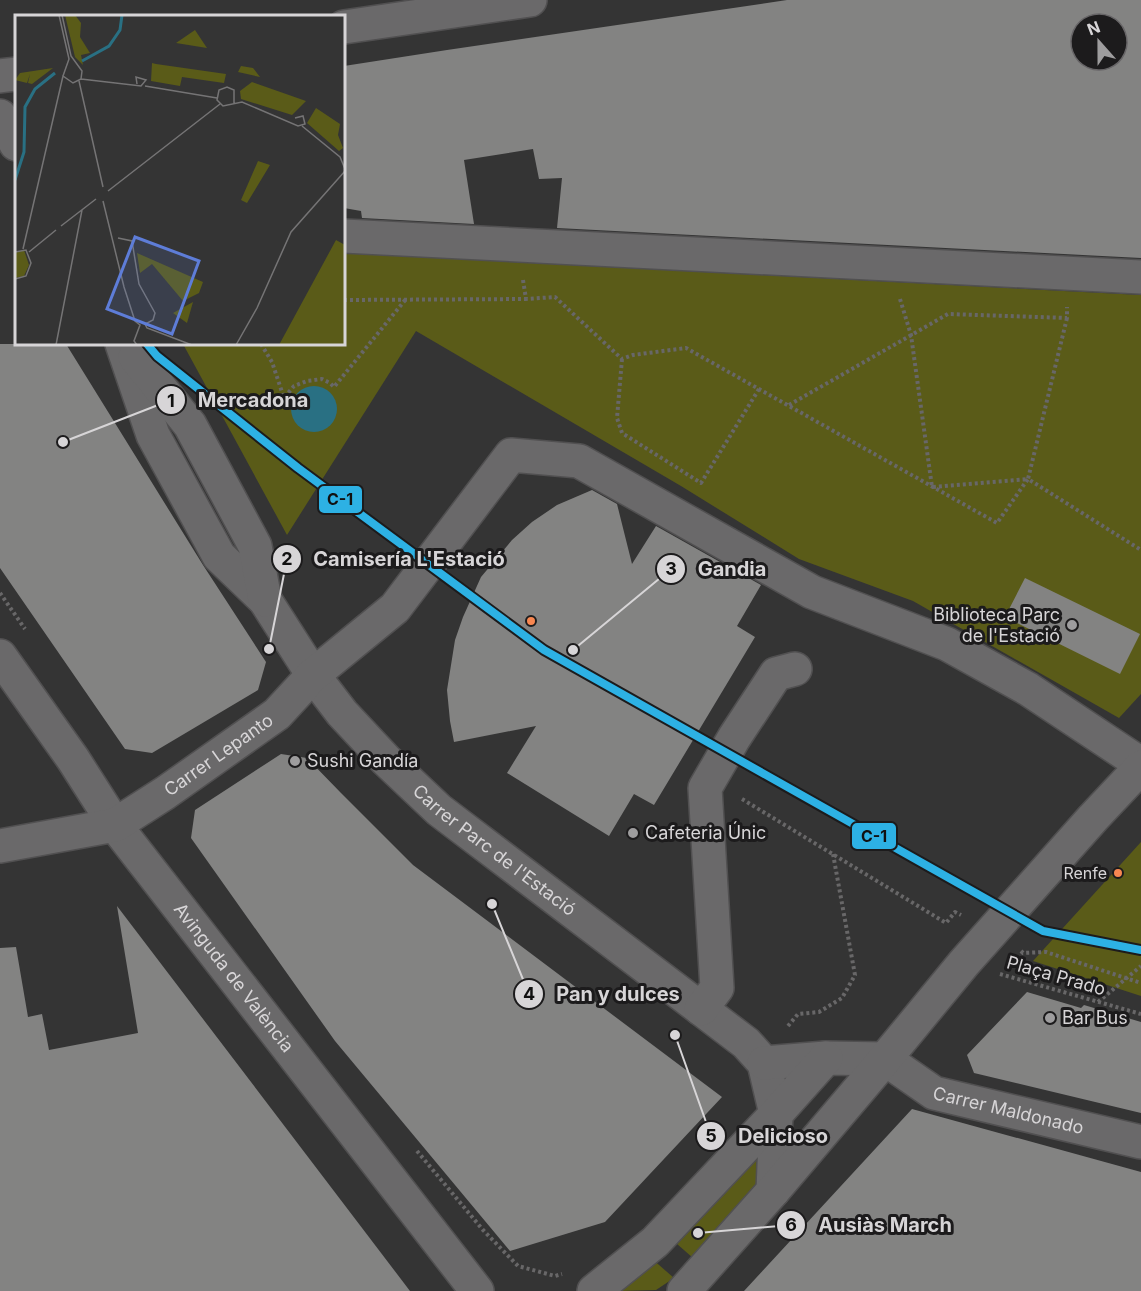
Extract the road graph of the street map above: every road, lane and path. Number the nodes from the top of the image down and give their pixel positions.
1 (530, 0) edge
2 (345, 27) edge
3 (15, 74) edge
4 (0, 76) edge
5 (0, 116) edge
6 (15, 142) edge
7 (345, 236) edge
8 (517, 245) junction
9 (889, 264) junction
10 (1068, 273) junction
11 (1141, 277) edge
12 (406, 299) junction
13 (526, 299) junction
14 (345, 300) edge
15 (1067, 318) junction
16 (911, 335) junction
17 (124, 345) edge
18 (262, 345) edge
19 (622, 359) junction
20 (759, 389) junction
21 (788, 406) junction
22 (1028, 479) junction
23 (932, 487) junction
24 (1141, 550) edge
25 (0, 656) edge
26 (795, 669) dead end
27 (313, 675) junction
28 (1141, 765) edge
29 (709, 779) junction
30 (115, 825) junction
31 (0, 846) edge
32 (833, 854) junction
33 (992, 932) junction
34 (963, 963) junction
35 (1141, 966) edge
36 (1127, 979) junction
37 (1141, 983) edge
38 (1098, 1002) junction
39 (701, 1008) junction
40 (1141, 1014) edge
41 (785, 1029) dead end
42 (826, 1058) junction
43 (885, 1059) junction
44 (764, 1063) junction
45 (776, 1114) junction
46 (1141, 1142) edge
47 (414, 1148) dead end
48 (773, 1191) junction
49 (566, 1272) dead end
50 (477, 1291) edge
51 (594, 1291) edge
52 (684, 1291) edge

1 - 2 street
3 - 4 street
5 - 6 street
7 - 8 street
8 - 9 street
8 - 13 path
9 - 10 street
9 - 16 path
10 - 11 street
10 - 15 path
12 - 13 path
12 - 14 path
12 - 18 path
13 - 19 path
15 - 16 path
15 - 22 path
16 - 21 path
16 - 23 path
17 - 27 street, Carrer Parc de l'Estació
19 - 20 path
19 - 20 path
20 - 21 path
21 - 23 path
22 - 23 path
22 - 23 path
22 - 24 path
25 - 30 street, Avinguda de València
26 - 29 street
27 - 28 street, Carrer Lepanto
27 - 30 street, Carrer Lepanto
27 - 39 street, Carrer Parc de l'Estació
28 - 33 street
29 - 32 path
29 - 39 street
30 - 31 street
30 - 50 street, Avinguda de València
32 - 33 path
32 - 41 path
33 - 34 street
33 - 36 path
34 - 38 path, Plaça Prado
34 - 43 street
35 - 36 path
36 - 37 path
36 - 38 path
38 - 40 path, Plaça Prado
39 - 44 street, Carrer Parc de l'Estació
42 - 43 street
42 - 44 street
42 - 45 street
43 - 46 street, Carrer Maldonado
43 - 48 street
44 - 45 street, Carrer Parc de l'Estació
45 - 48 street, Carrer Parc de l'Estació
45 - 51 street
47 - 49 path
48 - 52 street

